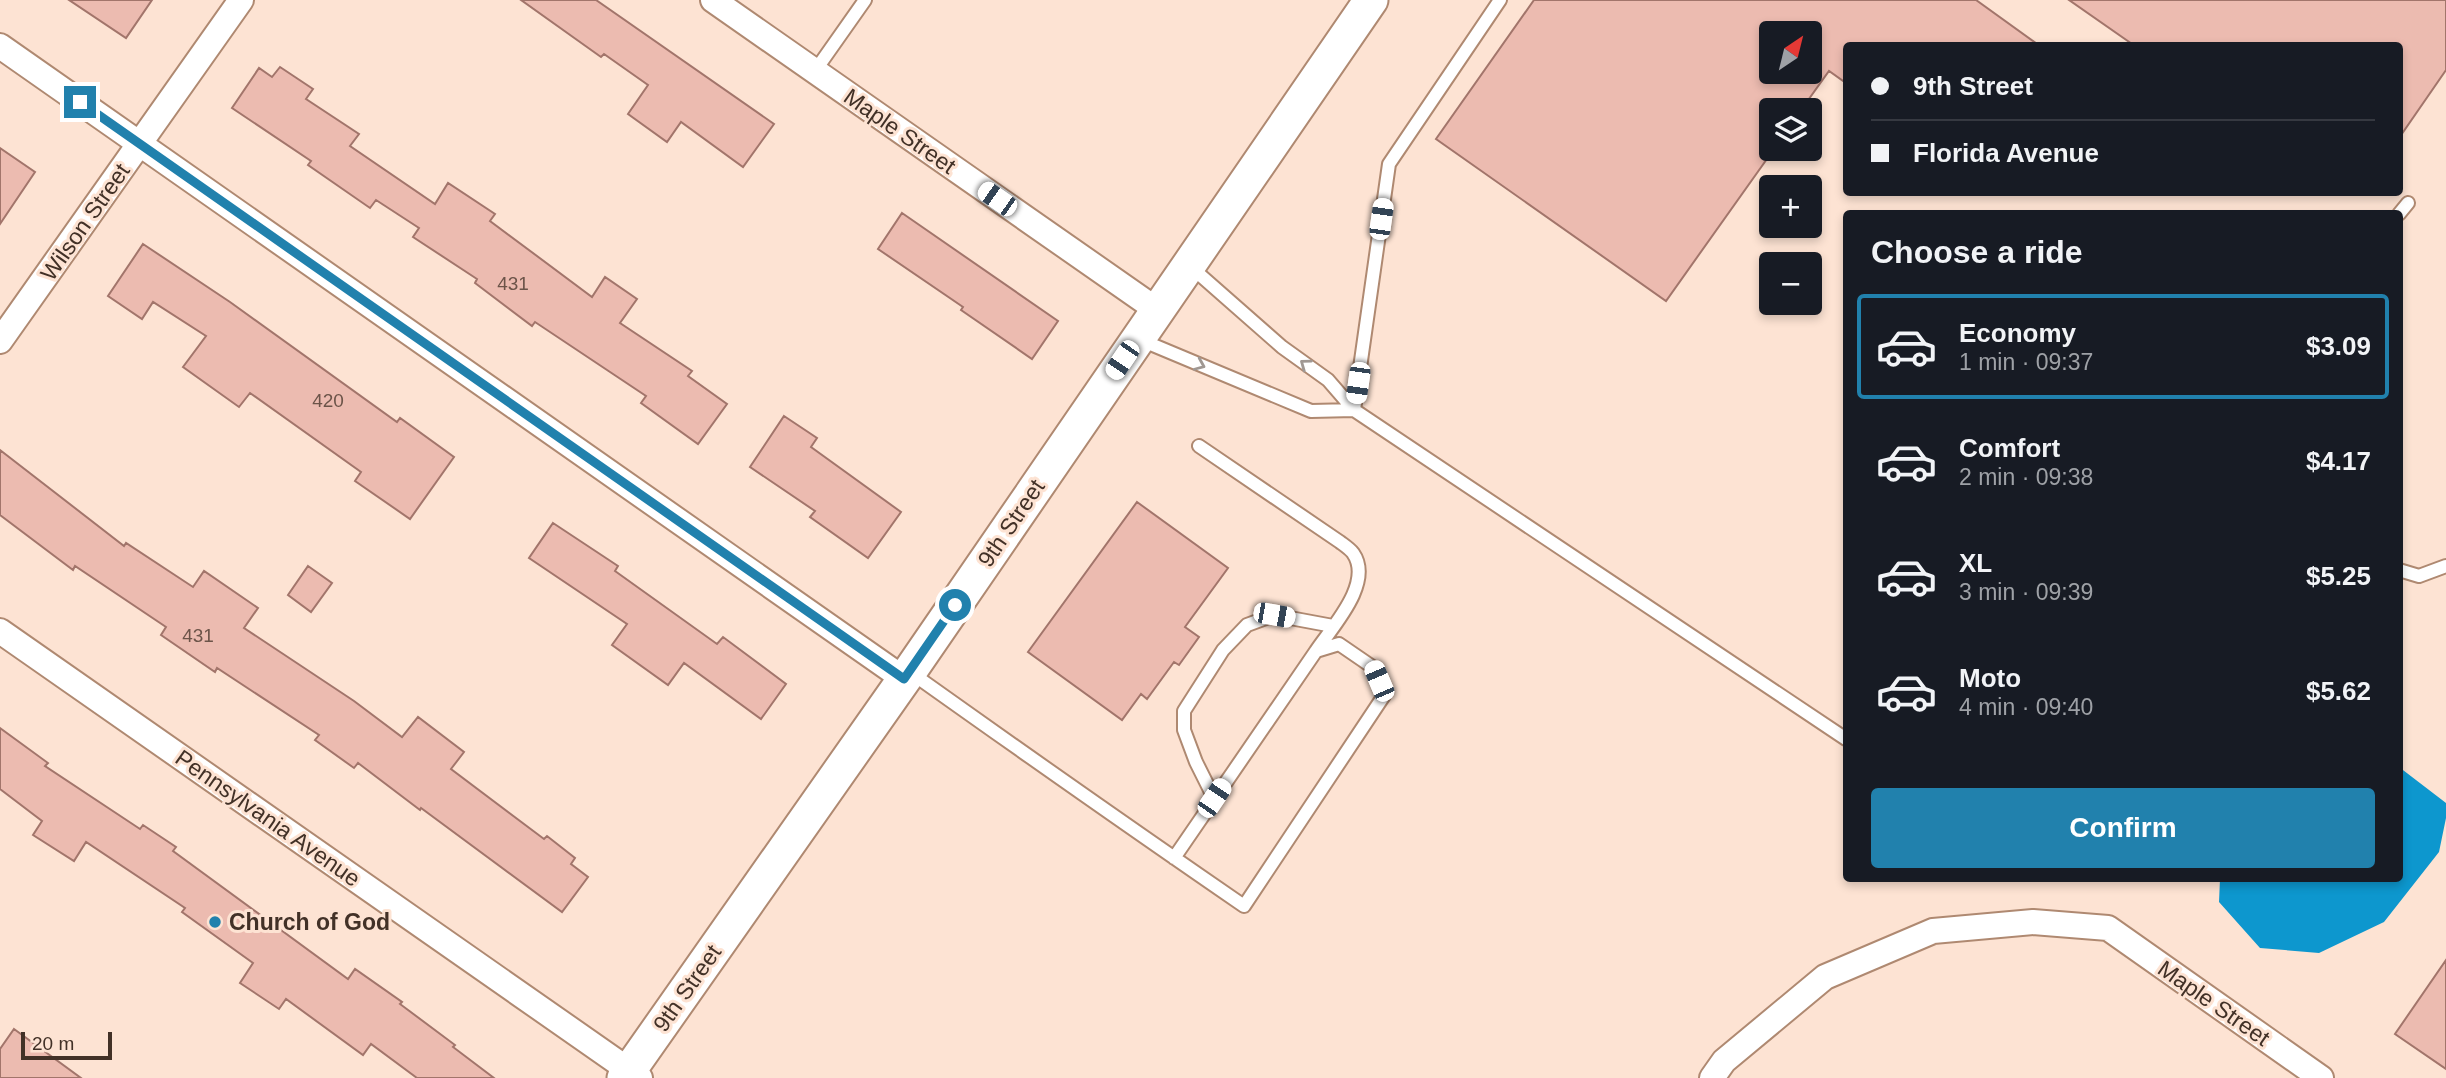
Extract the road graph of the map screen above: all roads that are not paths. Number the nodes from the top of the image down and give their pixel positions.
1 (241, 0) edge
2 (713, 0) edge
3 (865, 0) edge
4 (1371, 0) edge
5 (1500, 0) edge
6 (0, 46) edge
7 (815, 71) junction
8 (140, 144) junction
9 (2408, 203) dead end
10 (2402, 210) edge
11 (1188, 264) junction
12 (1157, 310) junction
13 (1138, 338) junction
14 (0, 341) edge
15 (1354, 410) junction
16 (1199, 446) dead end
17 (2446, 566) edge
18 (2403, 571) edge
19 (1333, 626) junction
20 (0, 631) edge
21 (1316, 651) junction
22 (907, 675) junction
23 (1843, 738) edge
24 (1214, 798) junction
25 (1174, 858) junction
26 (631, 1076) edge
27 (1712, 1078) edge
28 (2321, 1078) edge

1 - 8 street, Wilson Street
2 - 7 street, Maple Street
3 - 7 lane
4 - 11 street, 9th Street
5 - 15 lane
6 - 8 street
7 - 12 street, Maple Street
8 - 14 street, Wilson Street
8 - 22 street
9 - 10 lane
11 - 12 street, 9th Street
15 -> 11 lane
12 - 13 street, 9th Street
13 -> 15 lane
13 - 22 street, 9th Street
15 - 23 lane
16 - 19 lane
17 - 18 lane
19 - 21 lane
19 - 24 lane
20 - 26 street, Pennsylvania Avenue
21 - 24 lane
21 - 25 lane
22 - 25 lane
22 - 26 street, 9th Street
24 - 25 lane
27 - 28 street, Maple Street

